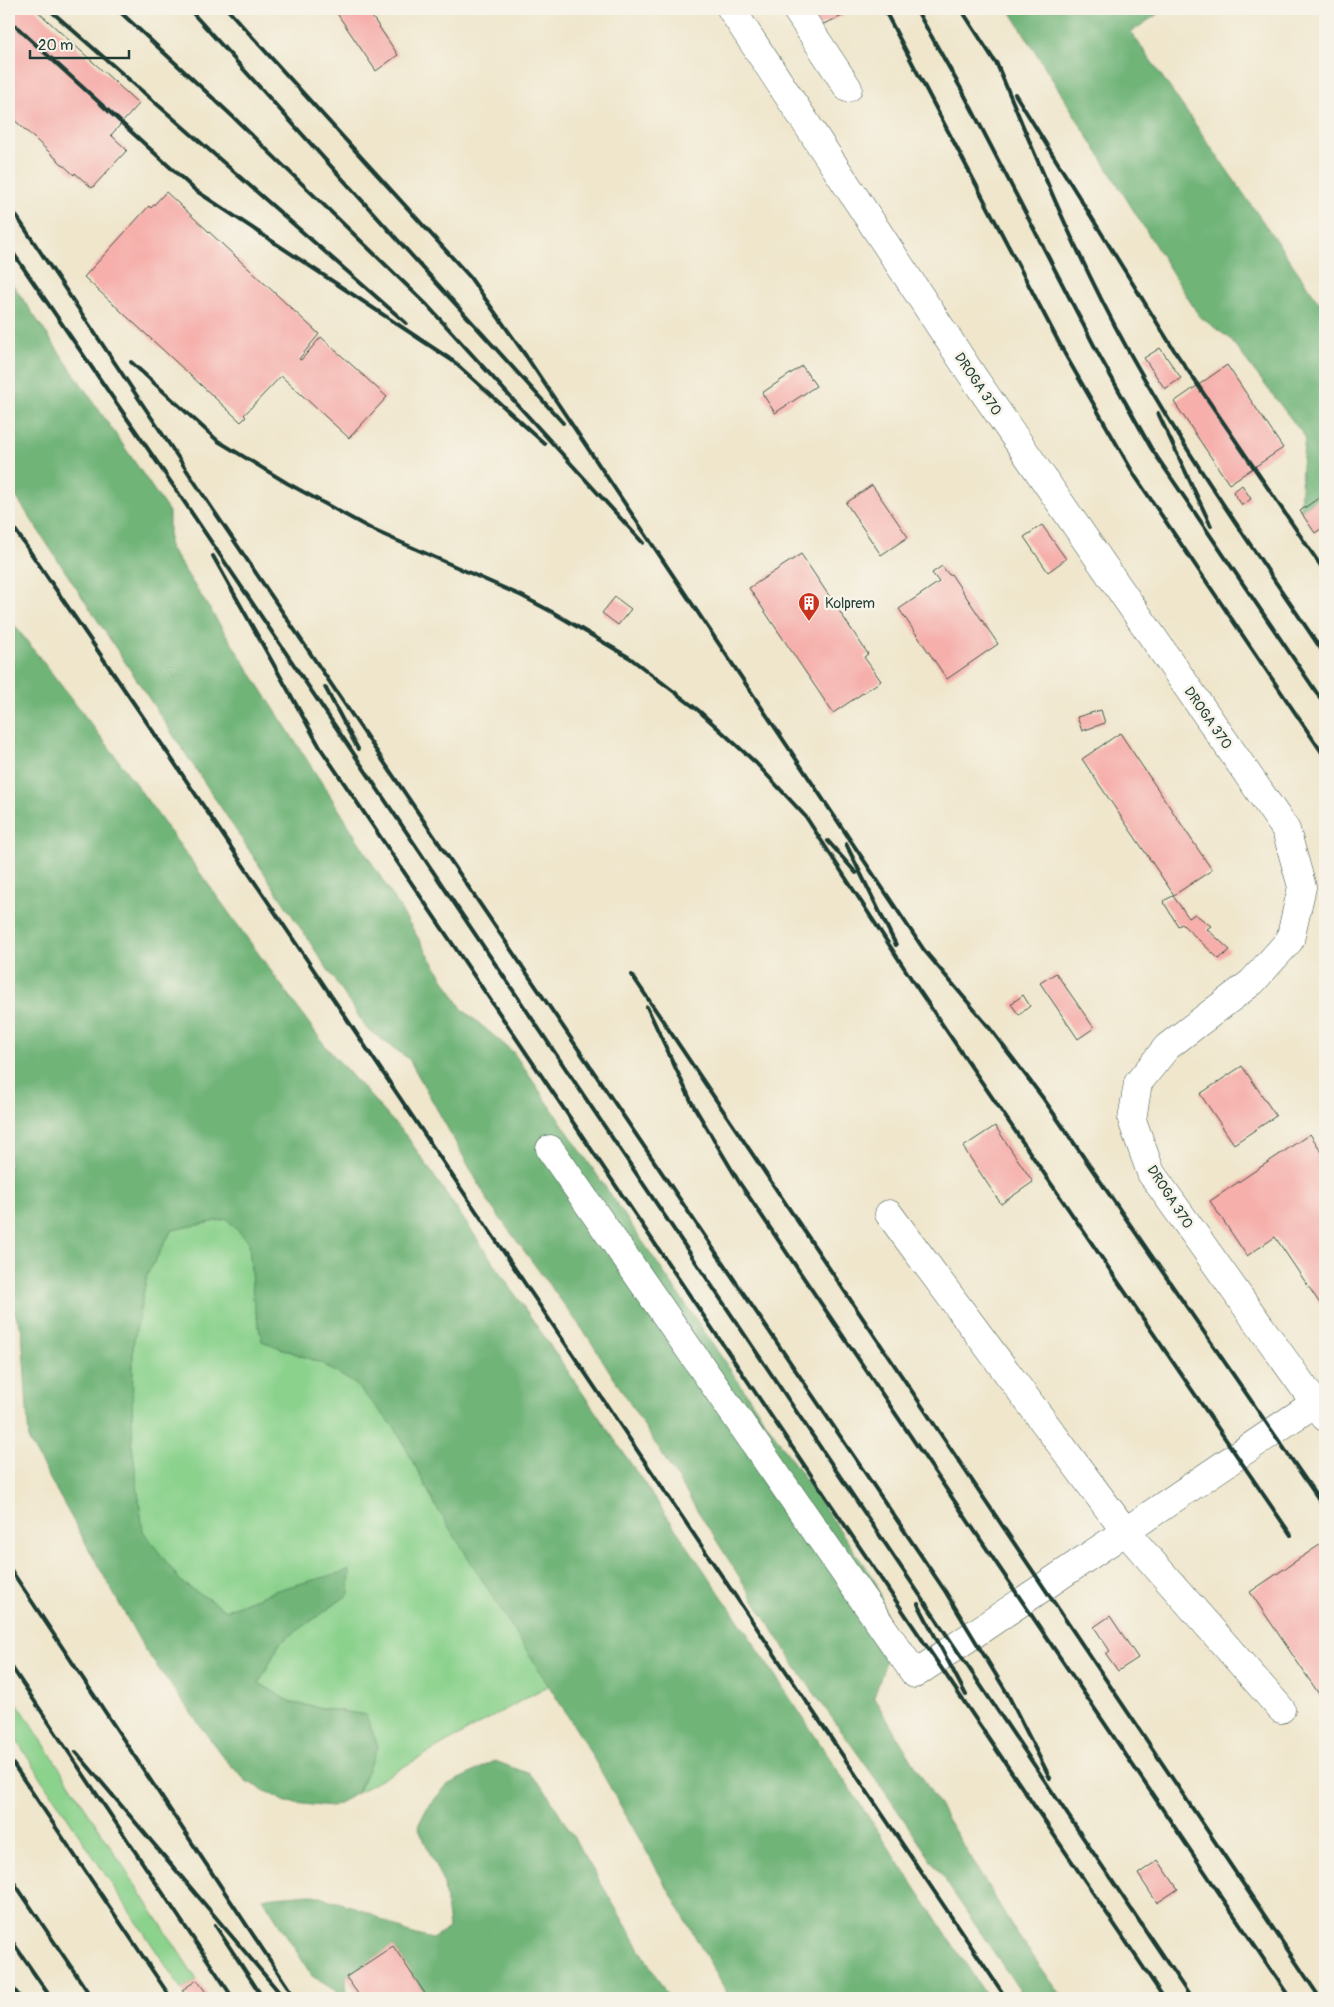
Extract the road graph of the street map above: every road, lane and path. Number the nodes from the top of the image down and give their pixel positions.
1 (731, 9) edge
2 (796, 9) edge
3 (848, 88) dead end
4 (550, 1150) dead end
5 (888, 1214) dead end
6 (1320, 1410) edge
7 (1126, 1531) junction
8 (1281, 1709) dead end

1 - 6 lane, DROGA 370
2 - 3 lane
4 - 7 lane
5 - 7 lane
6 - 7 lane
7 - 8 lane

